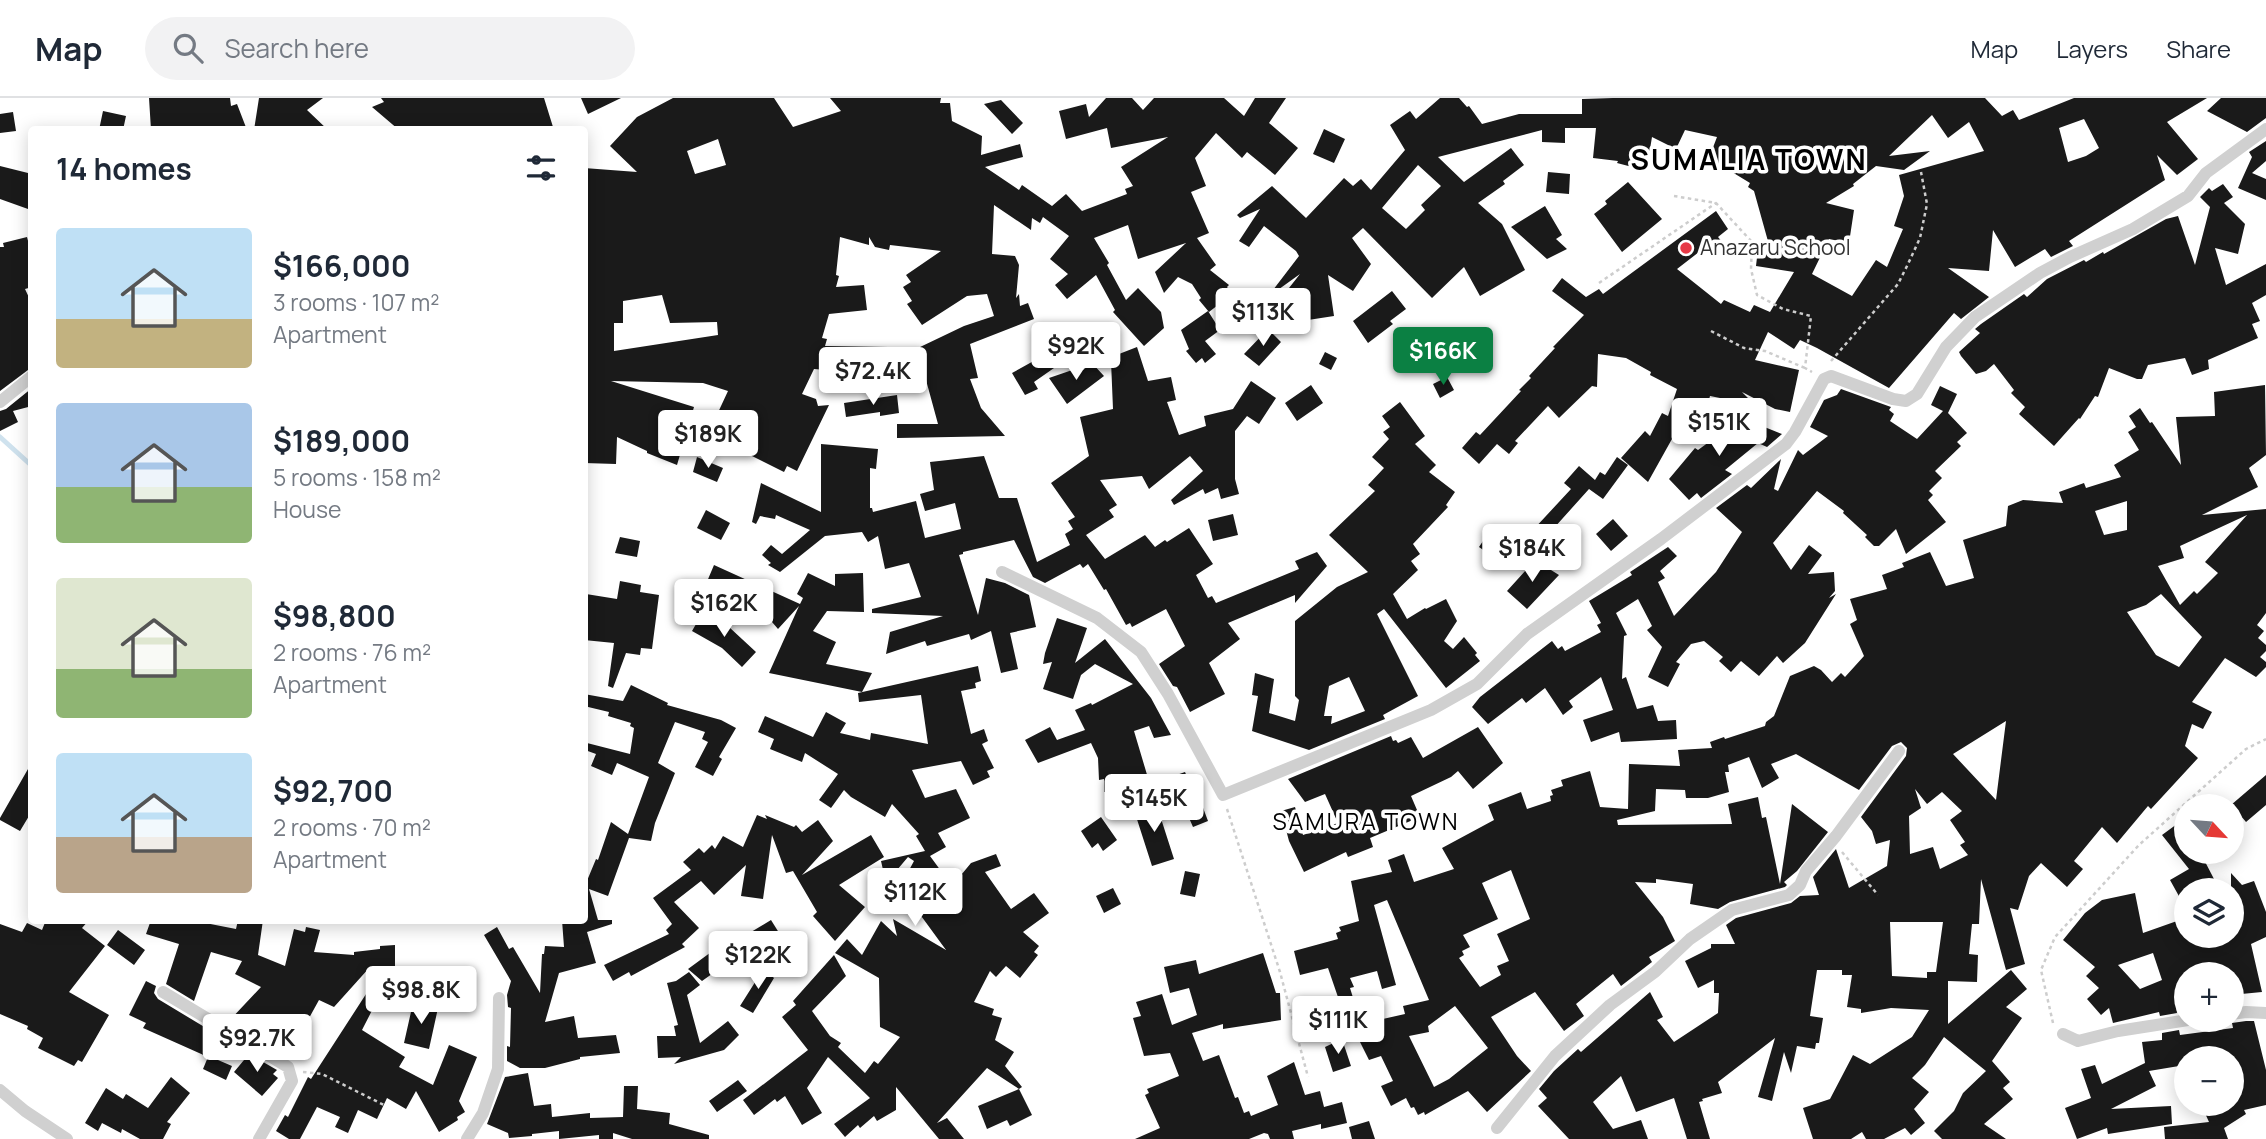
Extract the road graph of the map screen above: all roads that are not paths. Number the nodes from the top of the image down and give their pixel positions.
1 (2266, 130) edge
2 (28, 379) edge
3 (0, 402) edge
4 (1002, 572) dead end
5 (1899, 751) dead end
6 (163, 992) dead end
7 (499, 998) dead end
8 (2244, 1012) edge
9 (2266, 1013) edge
10 (2174, 1022) edge
11 (2063, 1034) road end
12 (0, 1090) edge
13 (1497, 1128) dead end
14 (67, 1139) edge
15 (259, 1139) edge
16 (467, 1139) edge

1 - 4 street
2 - 3 street
5 - 13 street
6 - 15 street
7 - 16 street
8 - 9 street
10 - 11 street
12 - 14 street

